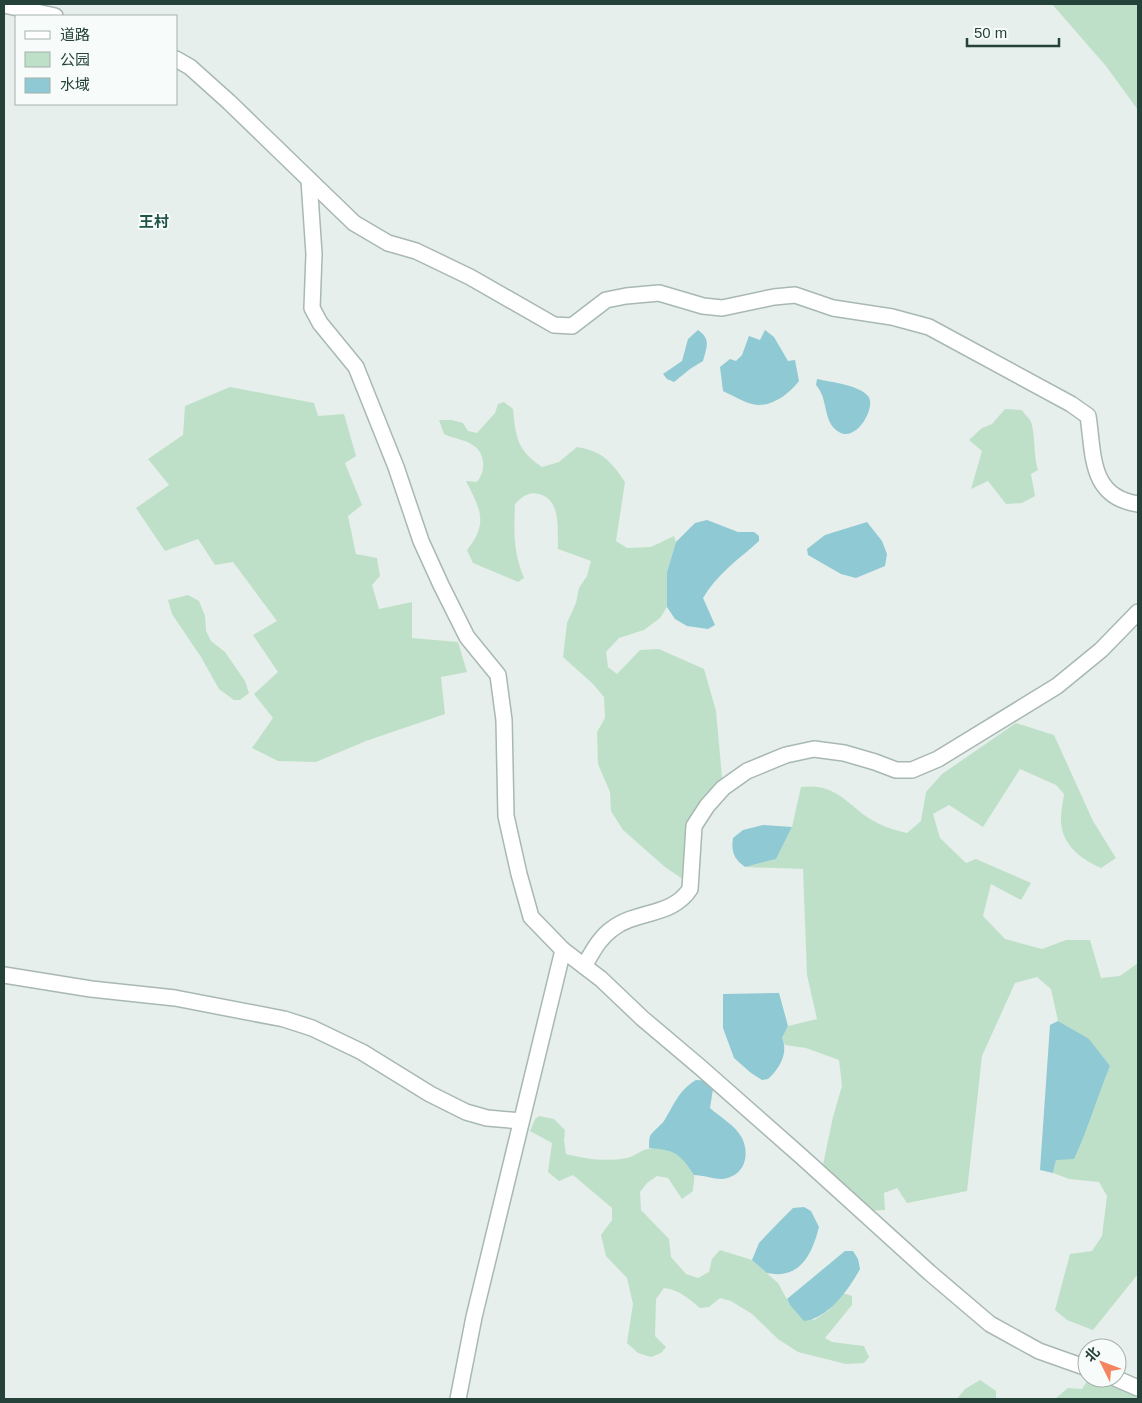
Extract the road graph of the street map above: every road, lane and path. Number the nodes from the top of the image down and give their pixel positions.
1 (4, 5) edge
2 (50, 15) edge
3 (178, 60) edge
4 (309, 180) junction
5 (1138, 504) edge
6 (1138, 612) edge
7 (562, 950) junction
8 (584, 966) junction
9 (4, 975) edge
10 (521, 1121) junction
11 (1077, 1364) edge
12 (458, 1399) edge

1 - 2 street
3 - 4 street
4 - 5 street
4 - 7 street
6 - 8 street
7 - 8 street
7 - 10 street
8 - 11 street
9 - 10 street
10 - 12 street

